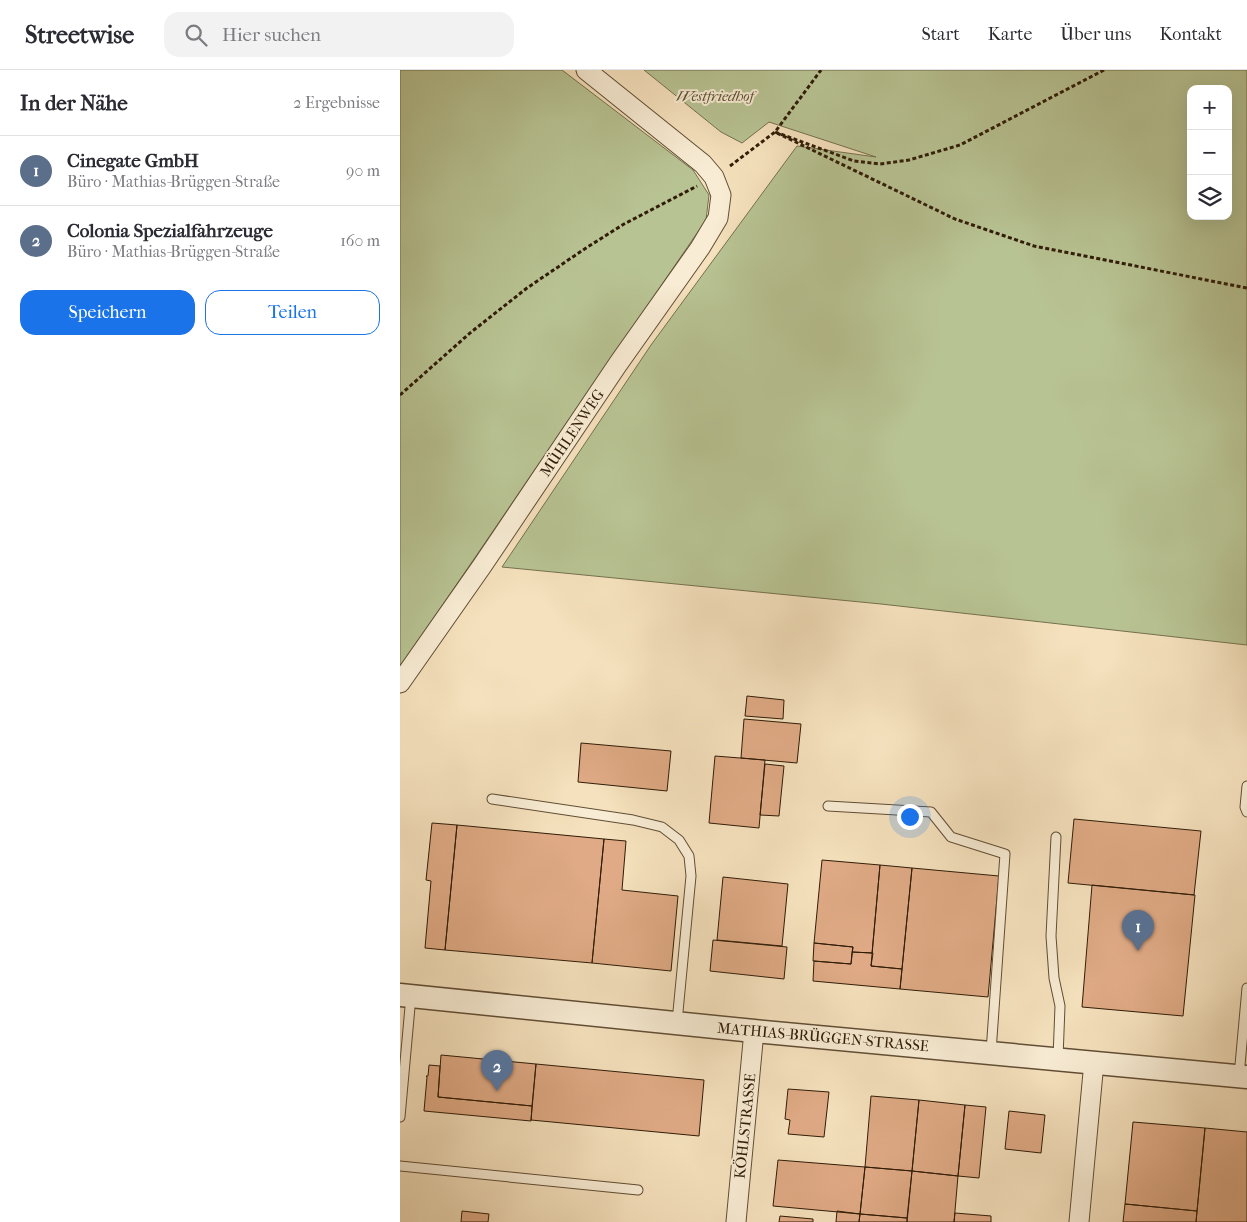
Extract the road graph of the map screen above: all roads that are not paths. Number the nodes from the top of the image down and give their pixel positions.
1 (586, 70) edge
2 (400, 683) edge
3 (1247, 786) edge
4 (492, 798) dead end
5 (828, 806) dead end
6 (1247, 812) edge
7 (1056, 837) dead end
8 (1247, 988) edge
9 (406, 995) edge
10 (677, 1022) junction
11 (754, 1031) junction
12 (991, 1052) junction
13 (1058, 1058) junction
14 (1094, 1062) junction
15 (1243, 1076) edge
16 (400, 1117) edge
17 (400, 1166) edge
18 (638, 1190) dead end
19 (736, 1222) edge
20 (1079, 1222) edge

1 - 2 street, MÜHLENWEG
3 - 6 lane
4 - 10 lane
5 - 12 lane
7 - 13 lane
8 - 15 lane
9 - 10 street, MATHIAS-BRÜGGEN-STRASSE
9 - 16 lane
10 - 11 street, MATHIAS-BRÜGGEN-STRASSE
11 - 12 street, MATHIAS-BRÜGGEN-STRASSE
11 - 19 street, KÖHLSTRASSE
12 - 13 street, MATHIAS-BRÜGGEN-STRASSE
13 - 14 street, MATHIAS-BRÜGGEN-STRASSE
14 - 15 street, MATHIAS-BRÜGGEN-STRASSE
14 - 20 street
17 - 18 lane

